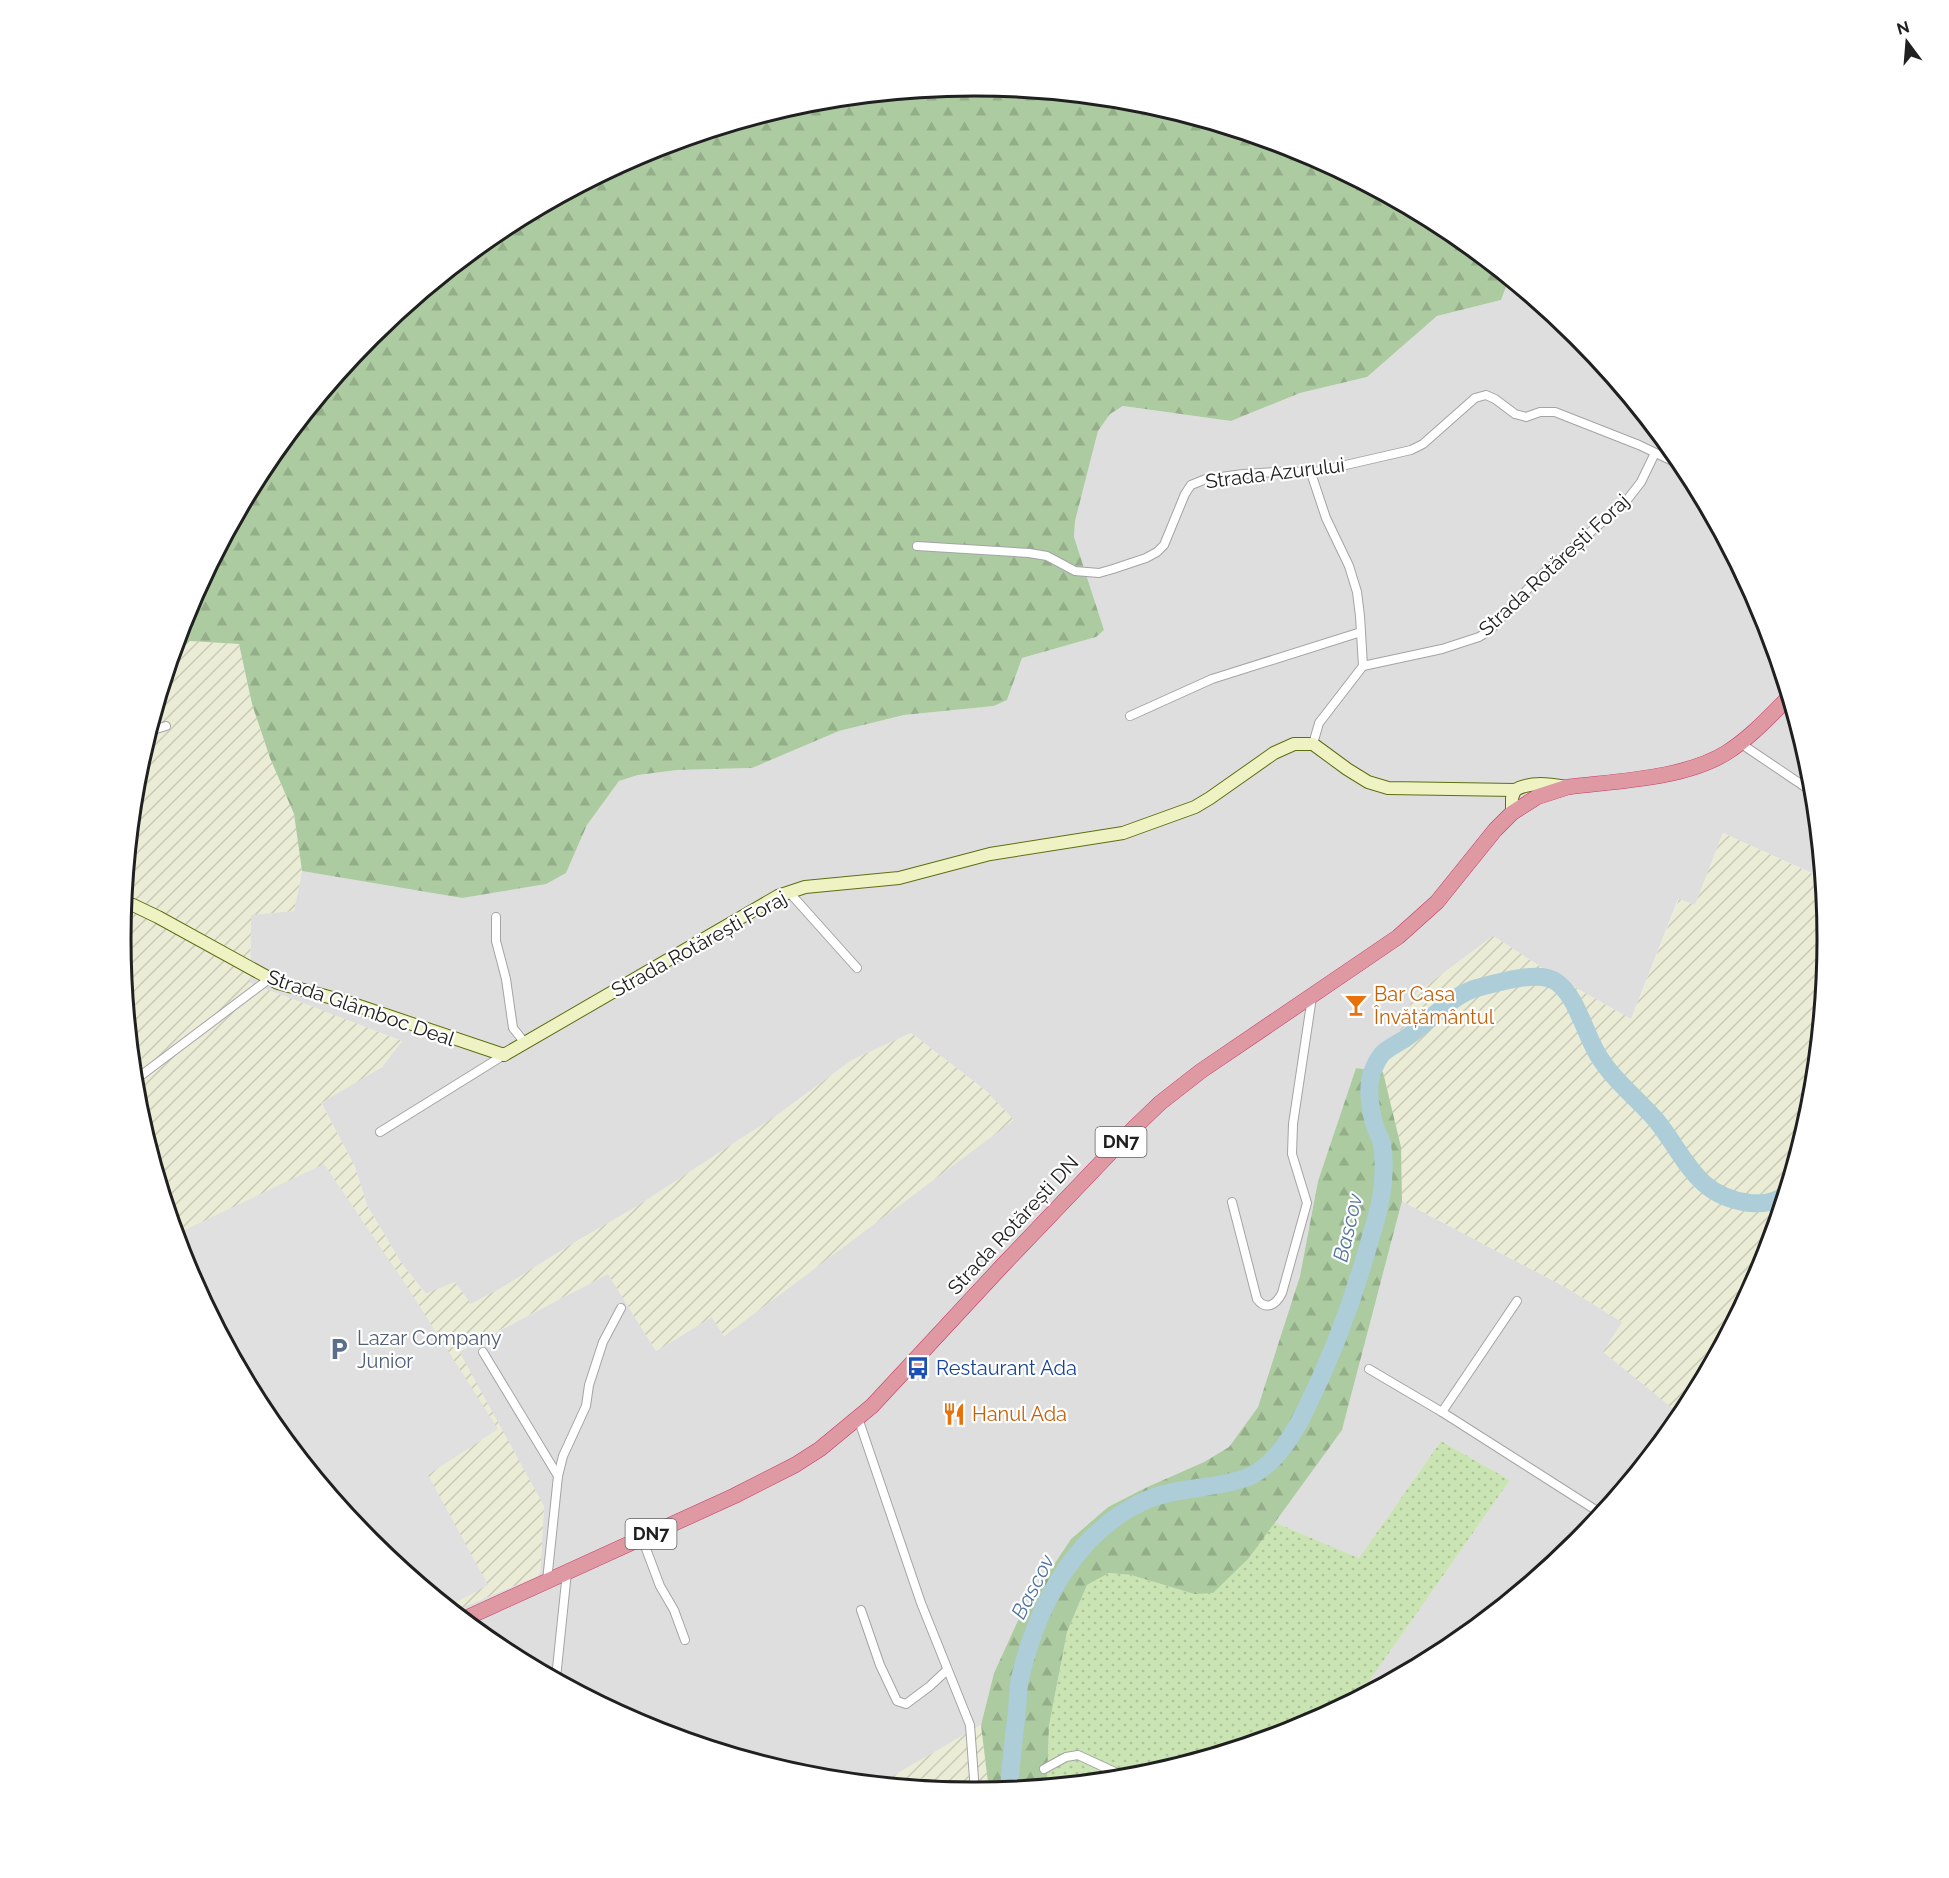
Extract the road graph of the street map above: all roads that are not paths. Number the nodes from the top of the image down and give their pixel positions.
1 (1655, 453) junction
2 (1665, 457) edge
3 (1311, 473) junction
4 (917, 546) dead end
5 (1361, 633) junction
6 (1363, 666) junction
7 (1783, 702) edge
8 (1130, 716) dead end
9 (166, 726) dead end
10 (158, 728) edge
11 (1740, 743) junction
12 (1313, 744) junction
13 (1803, 785) edge
14 (1568, 787) junction
15 (1515, 790) junction
16 (1512, 813) junction
17 (789, 892) junction
18 (132, 905) edge
19 (496, 917) dead end
20 (857, 968) dead end
21 (270, 979) junction
22 (1312, 996) junction
23 (525, 1043) junction
24 (504, 1055) junction
25 (143, 1074) edge
26 (380, 1132) dead end
27 (1232, 1202) dead end
28 (1517, 1301) dead end
29 (621, 1308) dead end
30 (483, 1352) dead end
31 (1369, 1370) dead end
32 (1442, 1412) junction
33 (858, 1419) junction
34 (558, 1476) junction
35 (1595, 1509) edge
36 (642, 1538) junction
37 (567, 1572) junction
38 (547, 1581) junction
39 (861, 1610) dead end
40 (472, 1616) edge
41 (685, 1640) dead end
42 (947, 1670) junction
43 (557, 1671) edge
44 (1044, 1768) dead end
45 (1112, 1771) edge
46 (974, 1782) edge

1 - 2 street, Strada Azurului
1 - 3 street, Strada Azurului
1 - 6 street, Strada Rotărești Foraj
3 - 4 street, Strada Azurului
3 - 5 street
5 - 6 street
5 - 8 street
6 - 12 street
7 - 11 highway, Strada Rotărești DN / DN7
9 - 10 street
11 - 13 street
11 - 14 highway, Strada Rotărești DN / DN7
12 - 15 street
12 - 17 street, Strada Rotărești Foraj
14 - 15 street
14 - 16 highway, Strada Rotărești DN / DN7
15 - 16 street
16 - 22 highway, Strada Rotărești DN / DN7
17 - 20 street
17 - 23 street, Strada Rotărești Foraj
18 - 21 street, Strada Glâmboc Deal
19 - 23 street
21 - 24 street, Strada Glâmboc Deal
21 - 25 street
22 - 27 street
22 - 33 highway, Strada Rotărești DN / DN7
23 - 24 street, Strada Rotărești Foraj
24 - 26 street, Strada Rotărești Foraj
28 - 32 street
29 - 34 street
30 - 34 street
31 - 32 street
32 - 35 street
33 - 36 highway, DN7
33 - 42 street
34 - 38 street
36 - 37 highway, DN7
36 - 41 street
37 - 38 highway, DN7
37 - 43 street
38 - 40 highway, DN7
39 - 42 street
42 - 46 street
44 - 45 street

